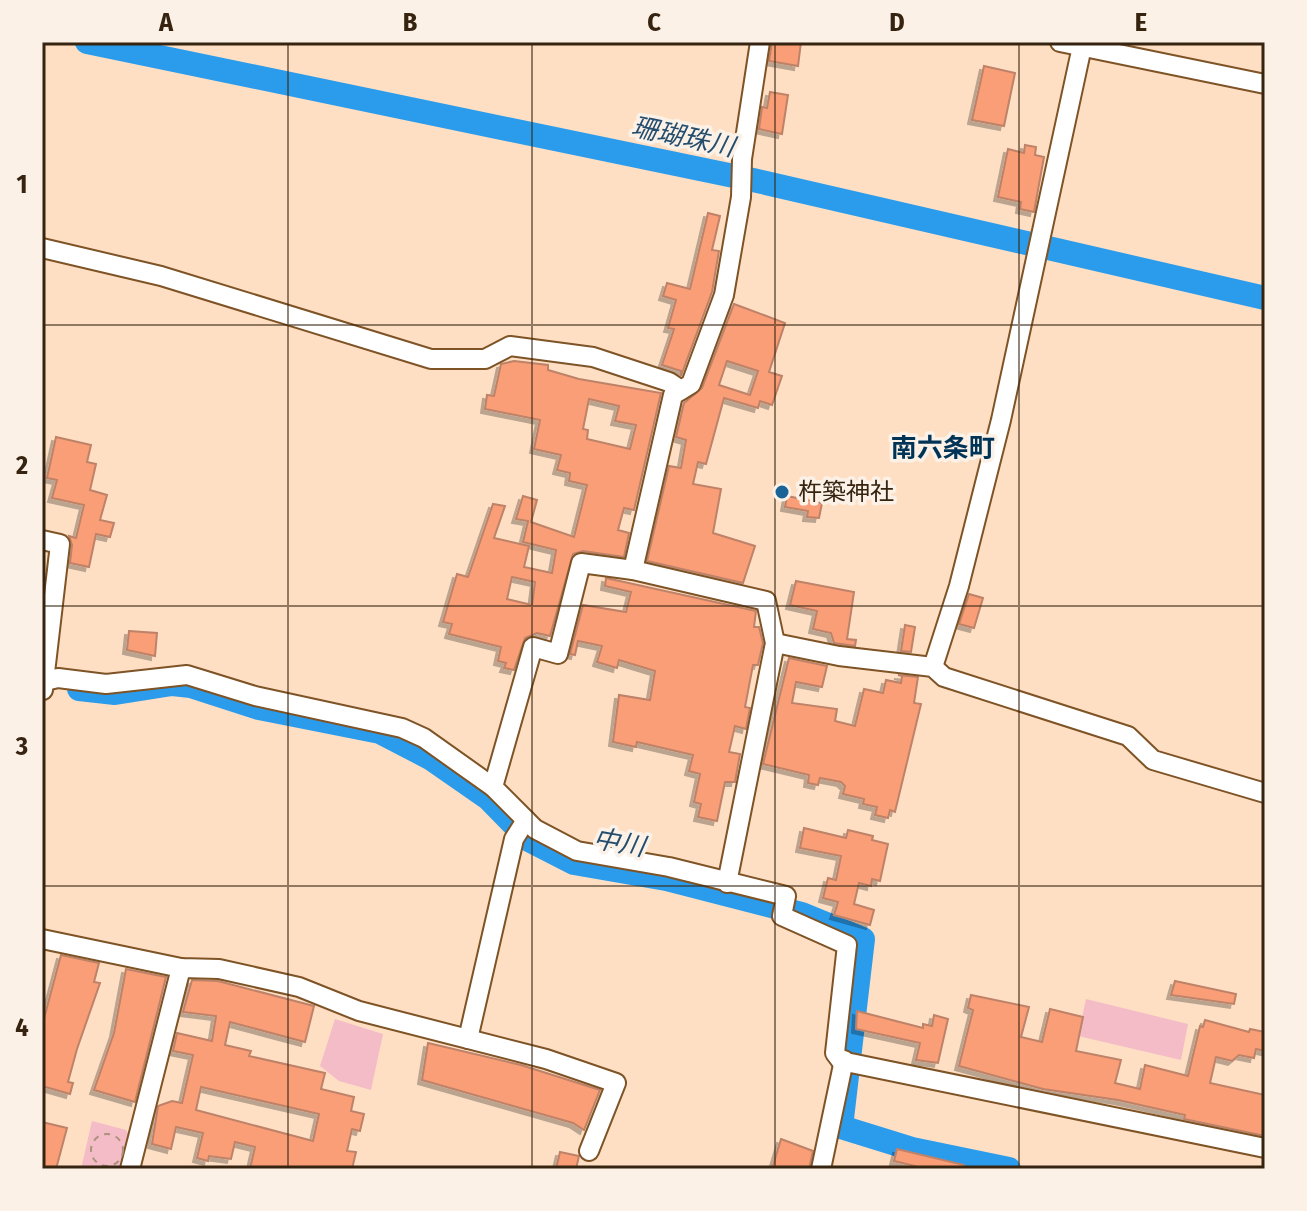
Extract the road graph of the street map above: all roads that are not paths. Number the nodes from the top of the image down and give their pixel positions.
1 (760, 42) edge
2 (1060, 42) edge
3 (1083, 45) edge
4 (1265, 84) edge
5 (42, 248) edge
6 (681, 390) junction
7 (42, 540) edge
8 (633, 570) junction
9 (775, 643) junction
10 (933, 667) junction
11 (44, 687) edge
12 (493, 787) junction
13 (1265, 793) edge
14 (526, 820) junction
15 (727, 883) junction
16 (42, 939) edge
17 (181, 968) junction
18 (468, 1039) junction
19 (844, 1060) junction
20 (1265, 1148) edge
21 (589, 1151) dead end
22 (130, 1169) edge
23 (821, 1169) edge

1 - 6 street
2 - 3 street
3 - 4 street
3 - 10 street
5 - 6 street
6 - 8 street
7 - 11 street
8 - 9 street
8 - 12 street
9 - 10 street
9 - 15 street
10 - 13 street
11 - 12 street
12 - 14 street
14 - 15 street
14 - 18 street
15 - 19 street
16 - 17 street
17 - 18 street
17 - 22 street
18 - 21 street
19 - 20 street
19 - 23 street

